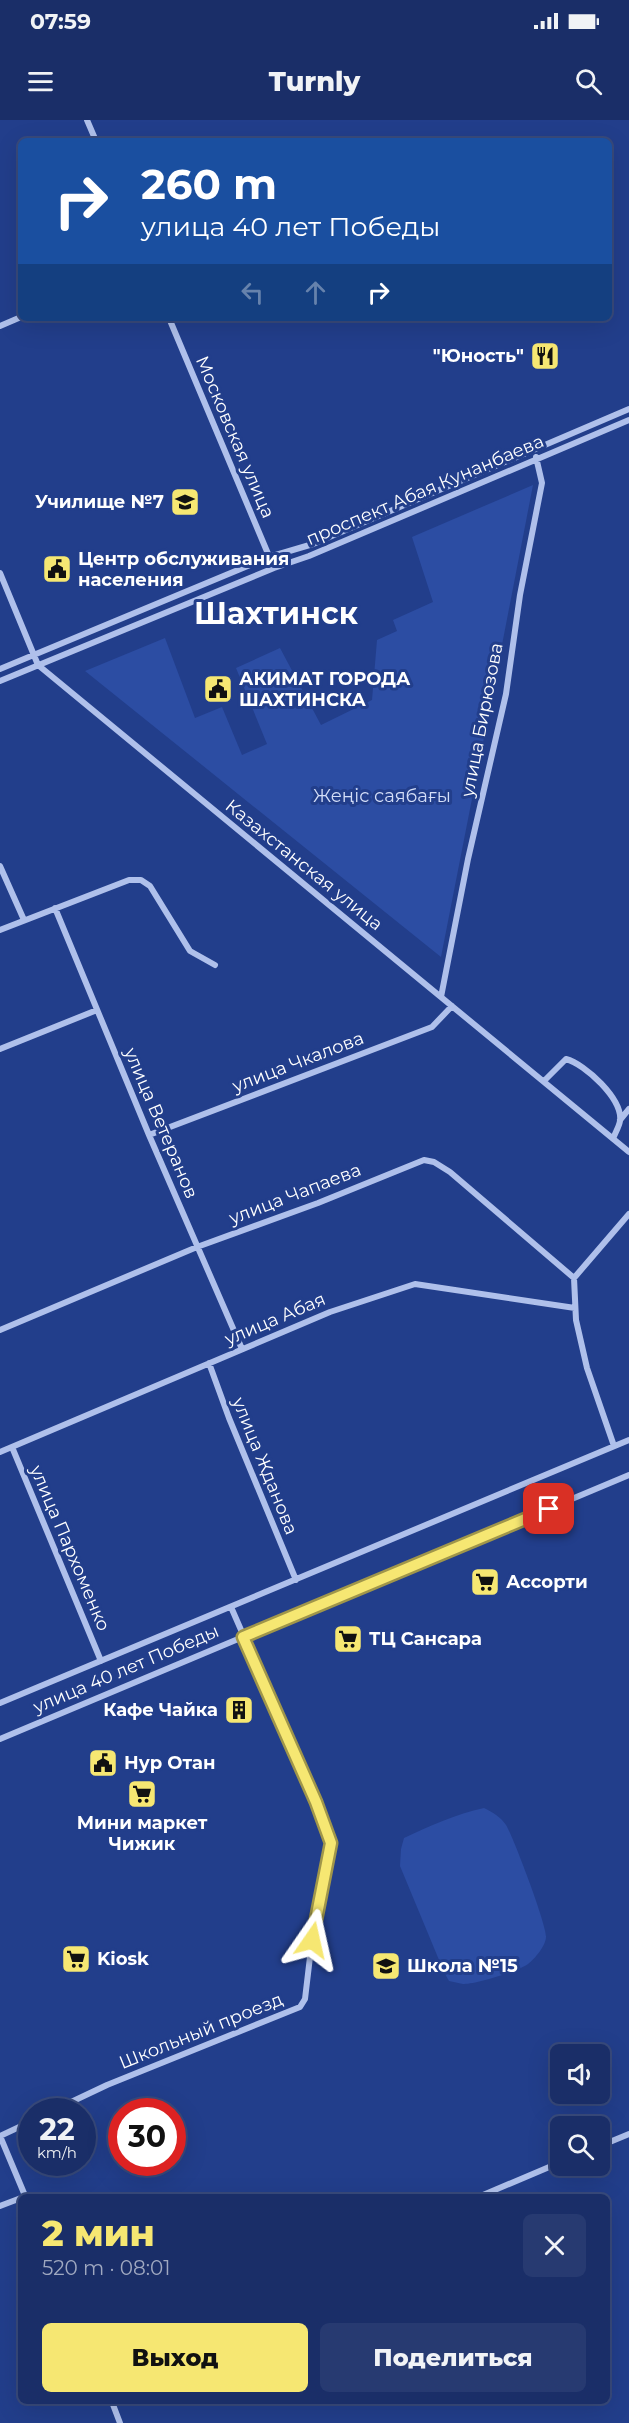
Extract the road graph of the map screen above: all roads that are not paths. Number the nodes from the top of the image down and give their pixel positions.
1 (87, 120) edge
2 (95, 138) edge
3 (18, 318) edge
4 (170, 321) edge
5 (0, 326) edge
6 (629, 409) edge
7 (629, 420) edge
8 (533, 450) junction
9 (537, 458) junction
10 (269, 557) junction
11 (274, 568) junction
12 (0, 573) edge
13 (34, 654) junction
14 (38, 665) junction
15 (0, 669) edge
16 (0, 681) edge
17 (0, 866) edge
18 (55, 908) junction
19 (24, 920) junction
20 (0, 930) edge
21 (215, 965) dead end
22 (441, 997) junction
23 (452, 1006) junction
24 (97, 1010) junction
25 (0, 1049) edge
26 (544, 1082) junction
27 (629, 1109) edge
28 (620, 1120) junction
29 (149, 1135) junction
30 (613, 1139) junction
31 (629, 1152) edge
32 (629, 1214) edge
33 (197, 1247) junction
34 (574, 1278) junction
35 (575, 1308) junction
36 (0, 1330) edge
37 (242, 1349) junction
38 (209, 1363) junction
39 (629, 1440) edge
40 (614, 1446) junction
41 (12, 1447) junction
42 (0, 1452) edge
43 (629, 1475) edge
44 (296, 1580) junction
45 (231, 1607) junction
46 (243, 1637) junction
47 (101, 1661) junction
48 (0, 1702) edge
49 (0, 1738) edge
50 (80, 2098) edge
51 (18, 2128) edge
52 (629, 2134) edge
53 (0, 2136) edge
54 (610, 2142) edge
55 (550, 2168) edge
56 (23, 2194) edge
57 (486, 2194) edge
58 (18, 2199) edge
59 (0, 2206) edge
60 (113, 2404) edge
61 (120, 2423) edge

1 - 2 street
3 - 5 street
4 - 10 street, Московская улица
6 - 8 street, проспект Абая Кунанбаева
7 - 9 street, проспект Абая Кунанбаева
8 - 9 street, улица Бирюзова
8 - 10 street, проспект Абая Кунанбаева
9 - 11 street, проспект Абая Кунанбаева
9 - 22 street, улица Бирюзова
10 - 11 street, Московская улица
10 - 13 street, проспект Абая Кунанбаева
11 - 14 street, проспект Абая Кунанбаева
12 - 13 street
13 - 14 street
13 - 15 street, проспект Абая Кунанбаева
14 - 16 street, проспект Абая Кунанбаева
14 - 22 street, Казахстанская улица
17 - 19 street
18 - 19 street
18 - 21 street
18 - 24 street, улица Ветеранов
19 - 20 street
22 - 23 street, Казахстанская улица
23 - 26 street, Казахстанская улица
23 - 29 street, улица Чкалова
24 - 25 street
24 - 29 street, улица Ветеранов
26 - 28 street
26 - 30 street, Казахстанская улица
27 - 28 street
28 - 30 street
29 - 33 street, улица Ветеранов
30 - 31 street, Казахстанская улица
32 - 34 street
33 - 34 street, улица Чапаева
33 - 36 street, улица Чапаева
33 - 37 street, улица Ветеранов
34 - 35 street
35 - 37 street, улица Абая
35 - 40 street
37 - 38 street, улица Абая
38 - 41 street, улица Абая
38 - 44 street, улица Жданова
39 - 40 street, улица 40 лет Победы
40 - 44 street, улица 40 лет Победы
41 - 42 street, улица Абая
41 - 47 street, улица Пархоменко
43 - 46 street, улица 40 лет Победы
44 - 45 street, улица 40 лет Победы
45 - 46 street, Школьный проезд
45 - 47 street, улица 40 лет Победы
46 - 49 street, улица 40 лет Победы
46 - 50 street, Школьный проезд
47 - 48 street, улица 40 лет Победы
51 - 53 street
52 - 54 street
53 - 56 street
55 - 57 street
58 - 59 street
60 - 61 street

